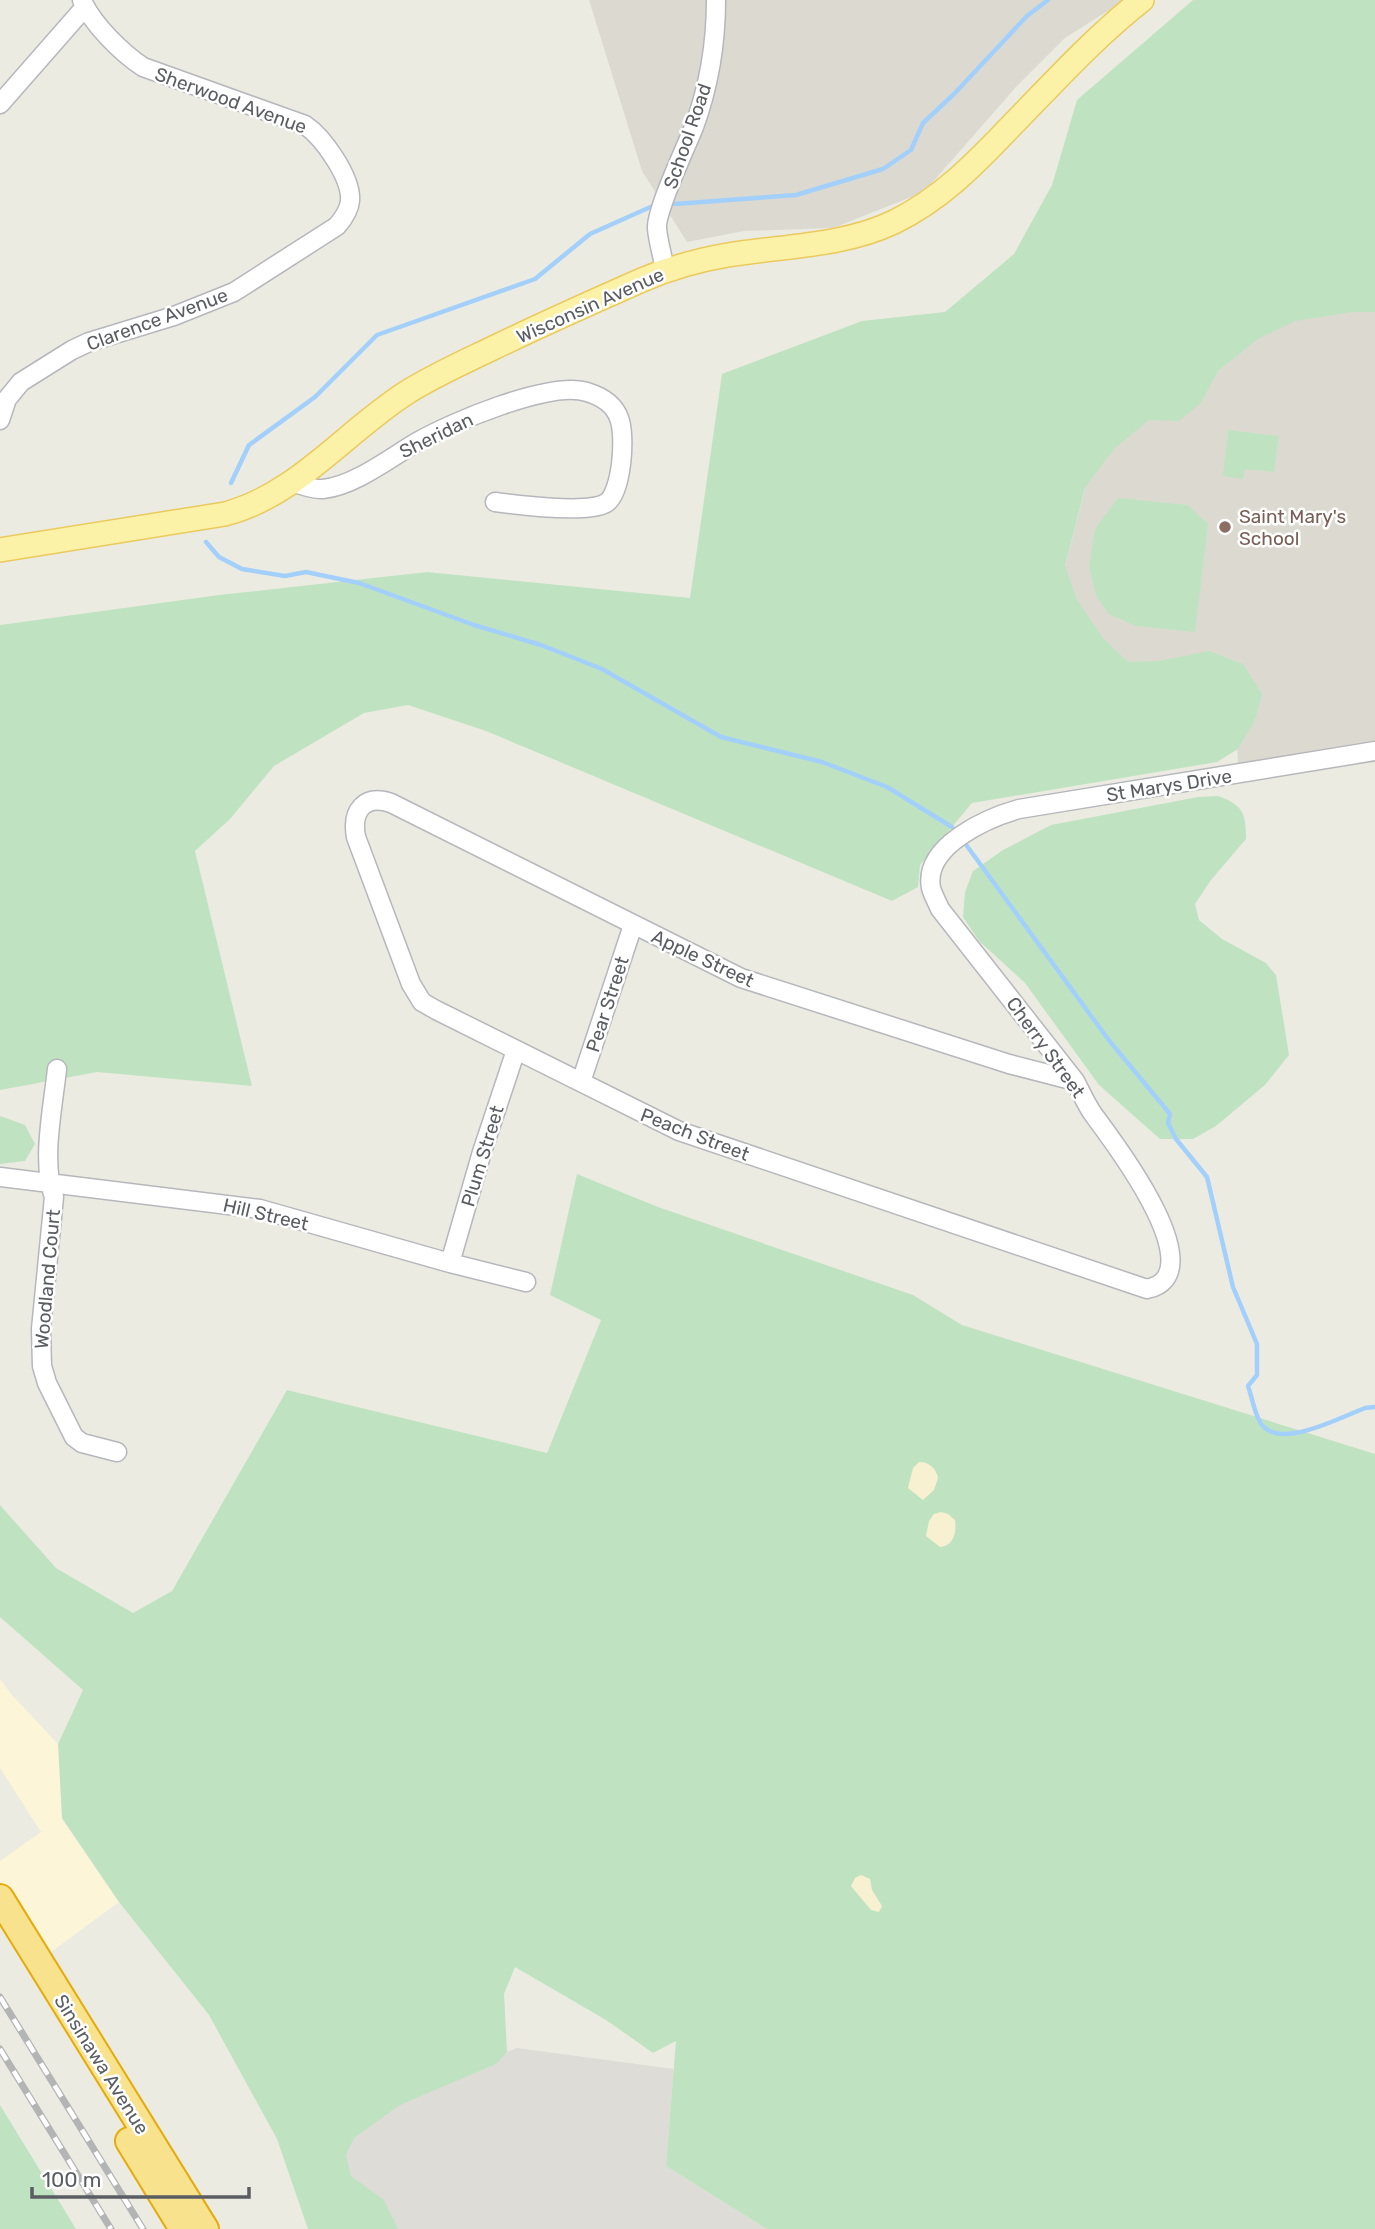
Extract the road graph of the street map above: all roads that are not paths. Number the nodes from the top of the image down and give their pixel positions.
1 (716, 0) edge
2 (1142, 0) edge
3 (84, 4) edge
4 (0, 104) edge
5 (344, 177) joint
6 (665, 271) junction
7 (3, 397) edge
8 (0, 420) edge
9 (292, 482) junction
10 (495, 502) dead end
11 (0, 550) edge
12 (1375, 751) edge
13 (356, 817) joint
14 (968, 831) joint
15 (633, 925) junction
16 (516, 1050) junction
17 (57, 1069) dead end
18 (1075, 1081) junction
19 (581, 1082) junction
20 (0, 1177) edge
21 (49, 1184) junction
22 (450, 1263) junction
23 (1167, 1279) joint
24 (526, 1282) dead end
25 (117, 1452) dead end
26 (0, 1898) edge
27 (0, 1932) edge
28 (183, 2229) edge
29 (205, 2229) edge

1 - 6 street, School Road
2 - 6 main road, Wisconsin Avenue
3 - 4 street
3 - 5 street, Sherwood Avenue
5 - 7 street, Clarence Avenue
6 - 9 main road, Wisconsin Avenue
7 - 8 street
9 - 10 street, Sheridan
9 - 11 main road, Wisconsin Avenue
12 - 14 street, St Marys Drive
13 - 15 street, Apple Street
13 - 16 street, Peach Street
14 - 18 street, Cherry Street
15 - 18 street, Apple Street
15 - 19 street, Pear Street
16 - 19 street, Peach Street
16 - 22 street, Plum Street
17 - 21 street, Woodland Court
18 - 23 street, Cherry Street
19 - 23 street, Peach Street
20 - 21 street, Hill Street
21 - 22 street, Hill Street
21 - 25 street, Woodland Court
22 - 24 street, Hill Street
26 - 29 highway, Sinsinawa Avenue
27 - 28 highway, Sinsinawa Avenue

